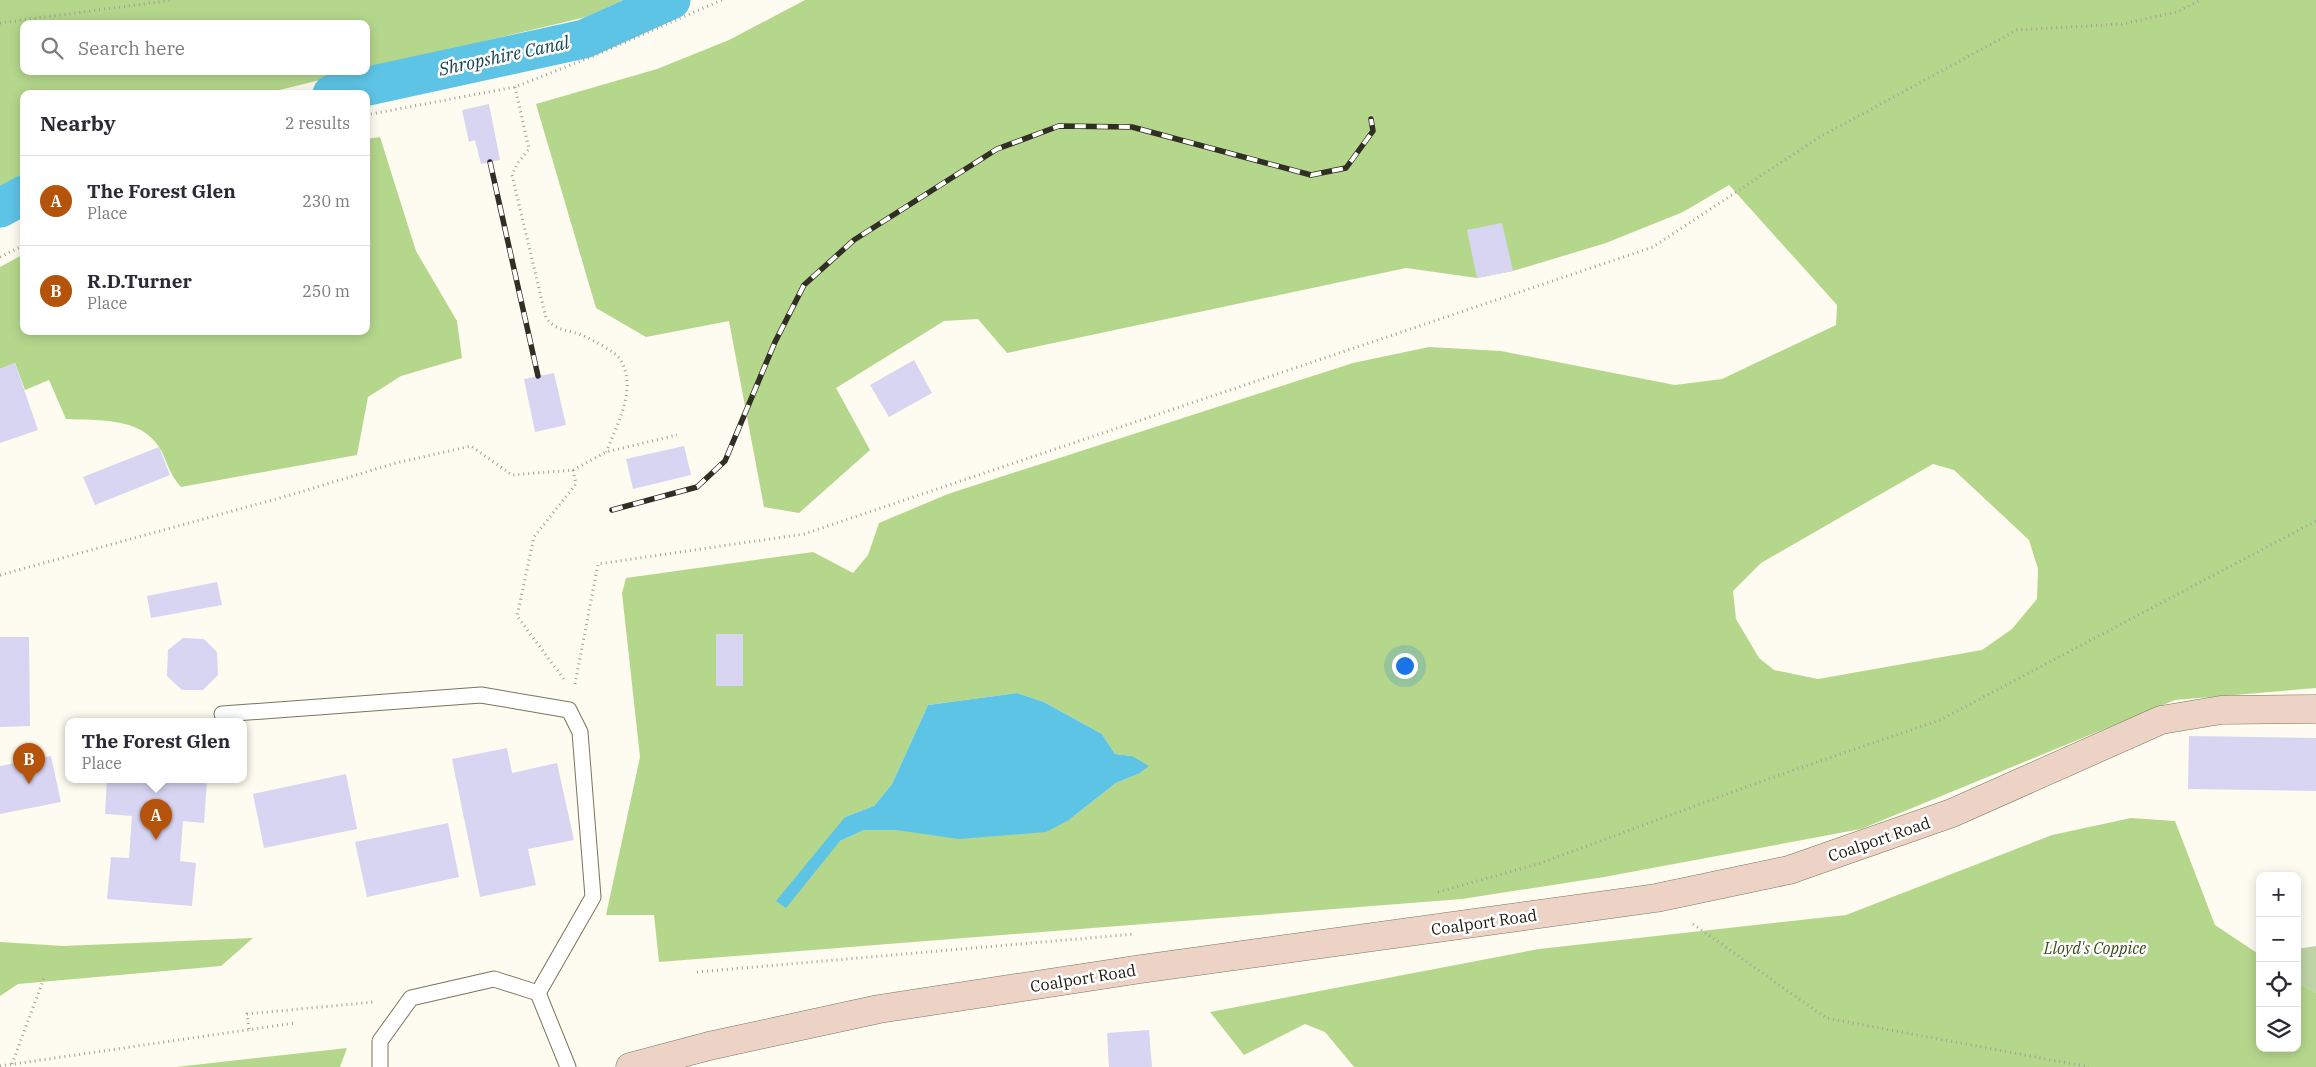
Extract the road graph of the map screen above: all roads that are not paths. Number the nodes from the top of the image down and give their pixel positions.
1 (2316, 709) edge
2 (222, 714) dead end
3 (538, 993) junction
4 (380, 1067) edge
5 (568, 1067) edge
6 (630, 1067) edge

1 - 6 street, Coalport Road
2 - 3 lane
3 - 4 lane
3 - 5 lane

